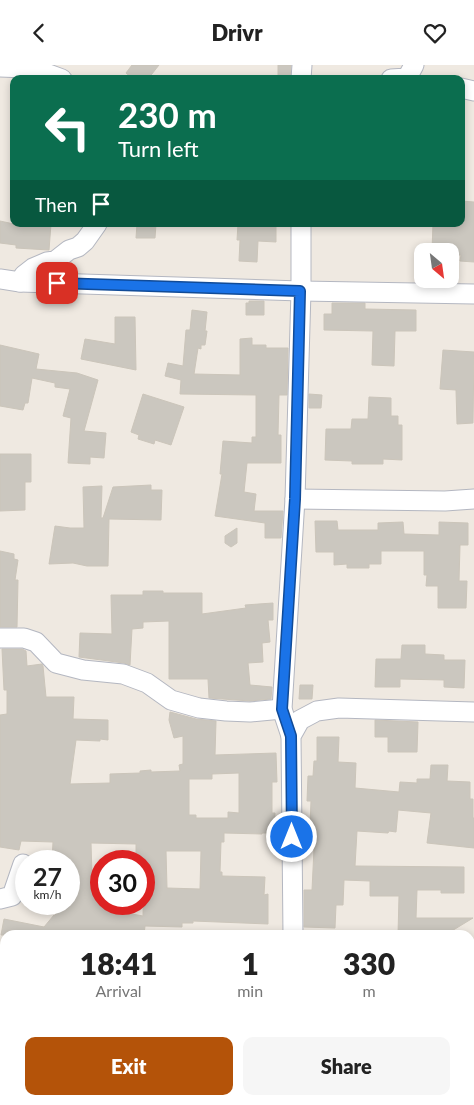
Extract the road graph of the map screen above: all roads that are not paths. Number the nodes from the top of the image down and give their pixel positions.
1 (0, 67) edge
2 (51, 75) edge
3 (95, 227) edge
4 (301, 227) edge
5 (0, 279) edge
6 (20, 281) junction
7 (300, 291) junction
8 (474, 294) edge
9 (295, 499) junction
10 (474, 499) edge
11 (0, 638) edge
12 (282, 709) junction
13 (474, 712) edge
14 (291, 736) junction
15 (15, 887) edge
16 (0, 899) edge
17 (293, 930) edge

1 - 2 street
3 - 6 street
4 - 7 street
5 - 6 street
6 - 7 street
7 - 8 street
7 - 9 street
9 - 10 street
9 - 12 street
11 - 12 street
12 - 14 street
13 - 14 street
14 - 17 street
15 - 16 street

